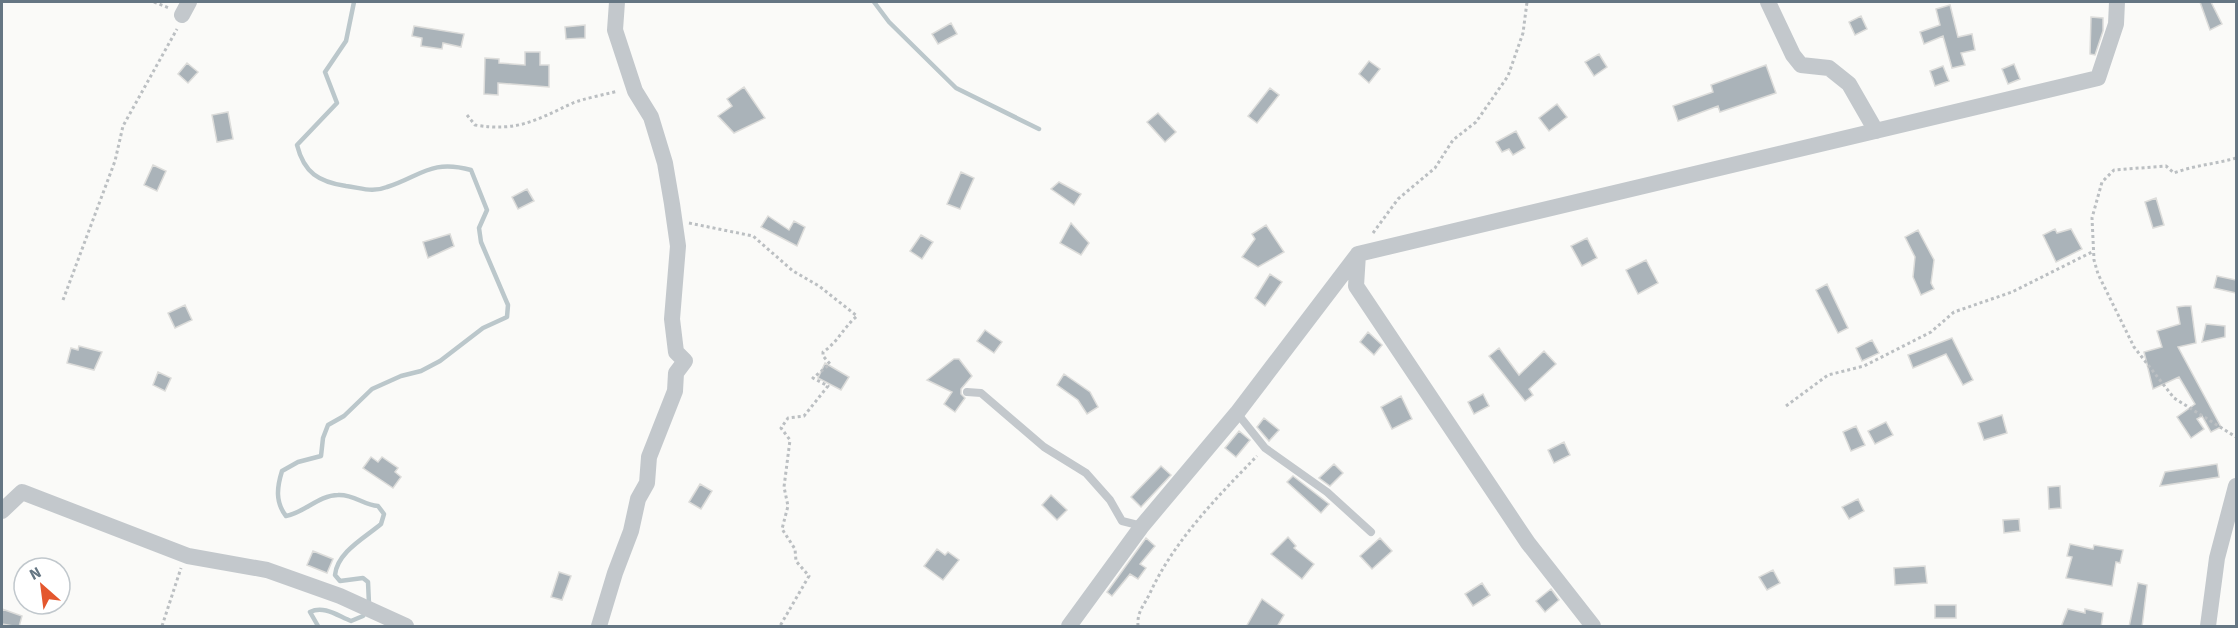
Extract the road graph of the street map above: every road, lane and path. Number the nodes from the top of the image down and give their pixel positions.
1 (617, 2) edge
2 (1527, 2) edge
3 (1768, 2) edge
4 (2117, 2) edge
5 (186, 8) edge
6 (634, 91) junction
7 (467, 115) dead end
8 (1876, 131) junction
9 (2236, 158) edge
10 (674, 221) junction
11 (2093, 251) junction
12 (1358, 254) junction
13 (63, 300) dead end
14 (967, 392) dead end
15 (1786, 406) dead end
16 (1238, 413) junction
17 (2236, 437) edge
18 (1265, 448) junction
19 (2236, 486) edge
20 (2, 511) edge
21 (1142, 526) junction
22 (1371, 532) dead end
23 (183, 554) junction
24 (162, 627) edge
25 (406, 627) edge
26 (599, 627) edge
27 (780, 627) edge
28 (1070, 627) edge
29 (1138, 627) edge
30 (1593, 627) edge
31 (2208, 627) edge

1 - 6 street
2 - 12 path
3 - 8 street
4 - 8 street
5 - 13 path
6 - 7 path
6 - 10 street
8 - 12 street
9 - 11 path
10 - 26 street
10 - 27 path
11 - 15 path
11 - 17 path
12 - 16 street
12 - 30 street
14 - 21 lane
16 - 18 lane
16 - 21 street
18 - 22 lane
18 - 29 path
19 - 31 street
20 - 23 street
21 - 28 street
23 - 24 path
23 - 25 street

